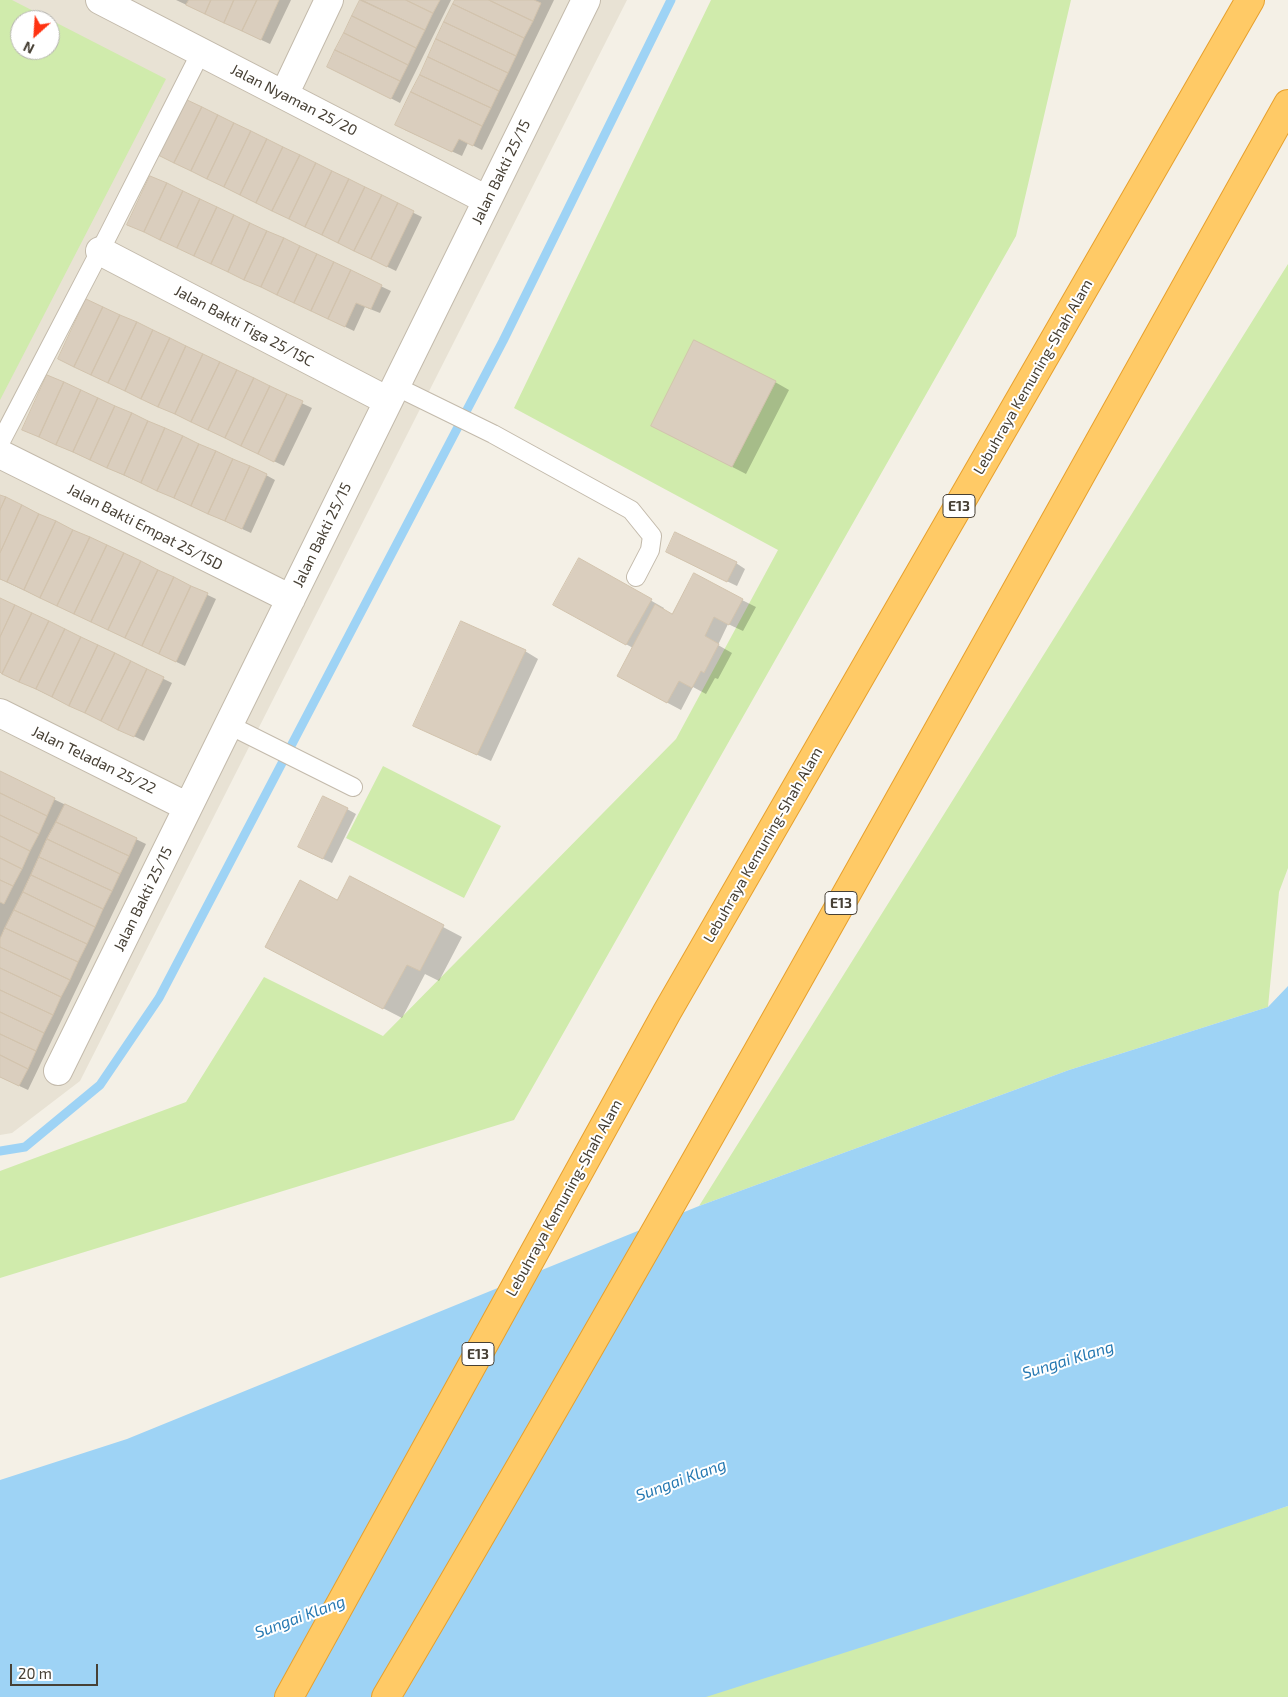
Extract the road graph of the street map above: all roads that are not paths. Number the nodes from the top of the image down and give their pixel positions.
1 (100, 0) edge
2 (329, 0) edge
3 (586, 0) edge
4 (1250, 0) edge
5 (201, 52) junction
6 (284, 95) junction
7 (1288, 104) edge
8 (488, 200) junction
9 (100, 252) junction
10 (392, 394) junction
11 (0, 443) edge
12 (0, 454) edge
13 (636, 577) dead end
14 (291, 599) junction
15 (0, 713) edge
16 (229, 724) junction
17 (353, 787) dead end
18 (188, 807) junction
19 (58, 1071) dead end
20 (289, 1697) edge
21 (386, 1697) edge

1 - 5 street, Jalan Nyaman 25/20
2 - 6 street
3 - 8 street, Jalan Bakti 25/15
4 - 20 highway, Lebuhraya Kemuning-Shah Alam / E13
5 - 6 street, Jalan Nyaman 25/20
5 - 9 lane
6 - 8 street, Jalan Nyaman 25/20
7 - 21 highway, E13
8 - 10 street, Jalan Bakti 25/15
9 - 10 street, Jalan Bakti Tiga 25/15C
9 - 11 lane
10 - 13 lane
10 - 14 street, Jalan Bakti 25/15
12 - 14 street, Jalan Bakti Empat 25/15D
14 - 16 street, Jalan Bakti 25/15
15 - 18 street, Jalan Teladan 25/22
16 - 17 lane
16 - 18 street, Jalan Bakti 25/15
18 - 19 street, Jalan Bakti 25/15

